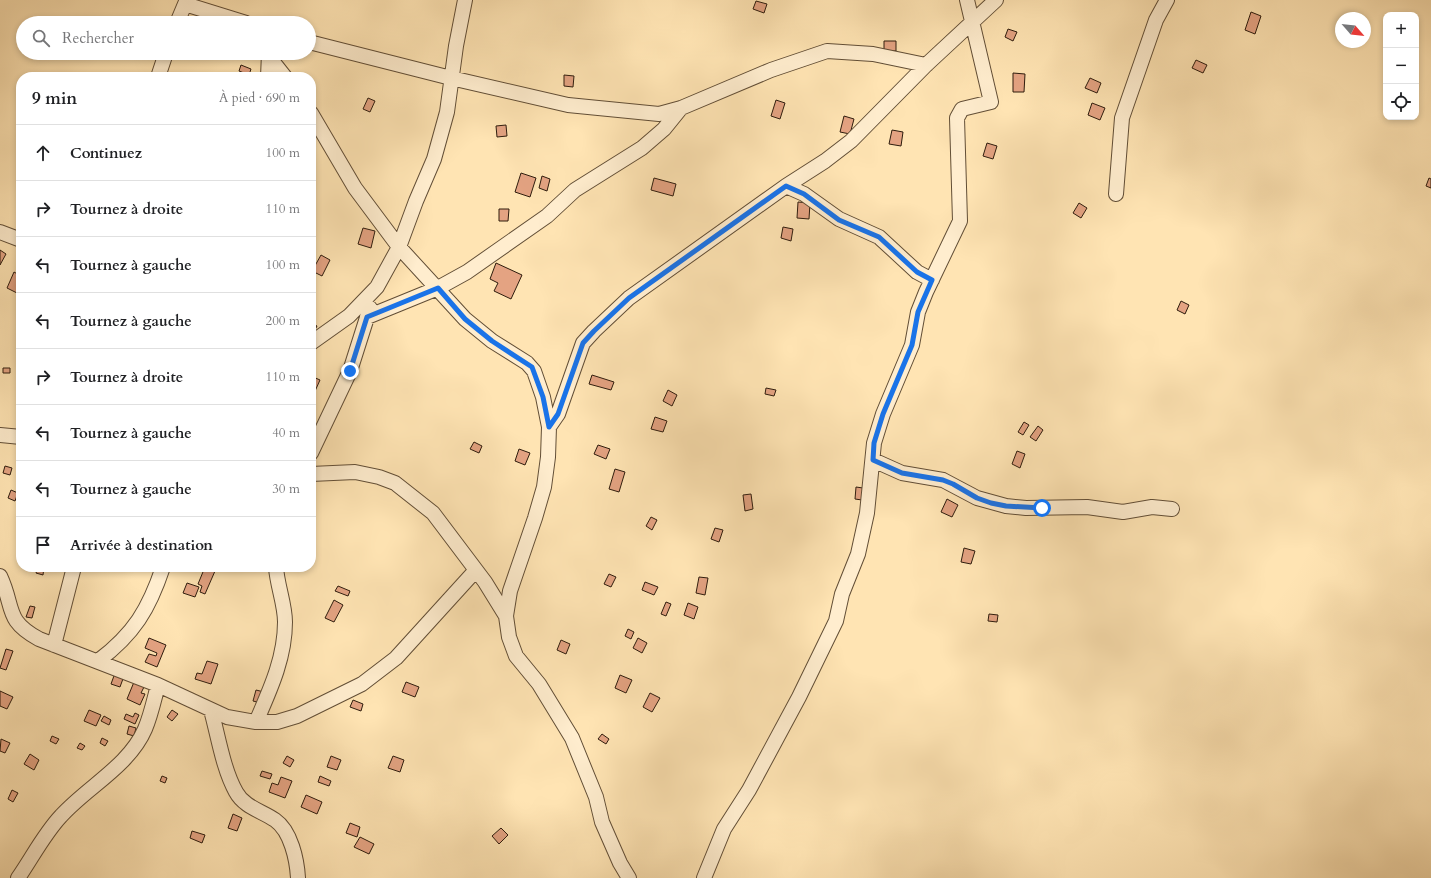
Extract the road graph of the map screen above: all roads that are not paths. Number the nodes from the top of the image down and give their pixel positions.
1 (466, 0) edge
2 (967, 0) edge
3 (996, 0) edge
4 (1167, 0) edge
5 (179, 2) edge
6 (178, 16) edge
7 (224, 16) edge
8 (973, 22) junction
9 (316, 44) edge
10 (164, 60) edge
11 (270, 60) edge
12 (273, 60) edge
13 (926, 65) junction
14 (160, 72) edge
15 (268, 72) edge
16 (281, 72) edge
17 (451, 78) junction
18 (681, 108) junction
19 (316, 122) edge
20 (786, 186) junction
21 (1116, 194) dead end
22 (0, 232) edge
23 (16, 238) edge
24 (399, 247) junction
25 (932, 280) junction
26 (377, 287) junction
27 (438, 288) junction
28 (367, 317) junction
29 (316, 339) edge
30 (549, 427) junction
31 (0, 435) edge
32 (16, 437) edge
33 (316, 443) edge
34 (873, 460) junction
35 (316, 474) edge
36 (1172, 509) dead end
37 (476, 570) junction
38 (73, 572) edge
39 (161, 572) edge
40 (277, 572) edge
41 (0, 576) edge
42 (506, 616) junction
43 (54, 645) junction
44 (98, 661) junction
45 (158, 685) junction
46 (211, 710) junction
47 (256, 722) junction
48 (18, 878) edge
49 (298, 878) edge
50 (629, 878) edge
51 (704, 878) edge

1 - 17 street
2 - 8 street
3 - 8 street
4 - 21 street
5 - 6 street
5 - 7 street
8 - 13 street
8 - 25 street
9 - 17 street
10 - 14 street
11 - 15 street
12 - 16 street
13 - 18 street
13 - 20 street
17 - 18 street
17 - 24 street
18 - 27 street
19 - 24 street
20 - 25 street
20 - 30 street
22 - 23 street
24 - 26 street
24 - 27 street
25 - 34 street
26 - 28 street
26 - 29 street
27 - 28 street
27 - 30 street
28 - 33 street
30 - 42 street
31 - 32 street
34 - 36 street
34 - 51 street
35 - 37 street
37 - 42 street
37 - 47 street
38 - 43 street
39 - 44 street
40 - 47 street
41 - 43 street
42 - 50 street
43 - 44 street
44 - 45 street
45 - 46 street
45 - 48 street
46 - 47 street
46 - 49 street

